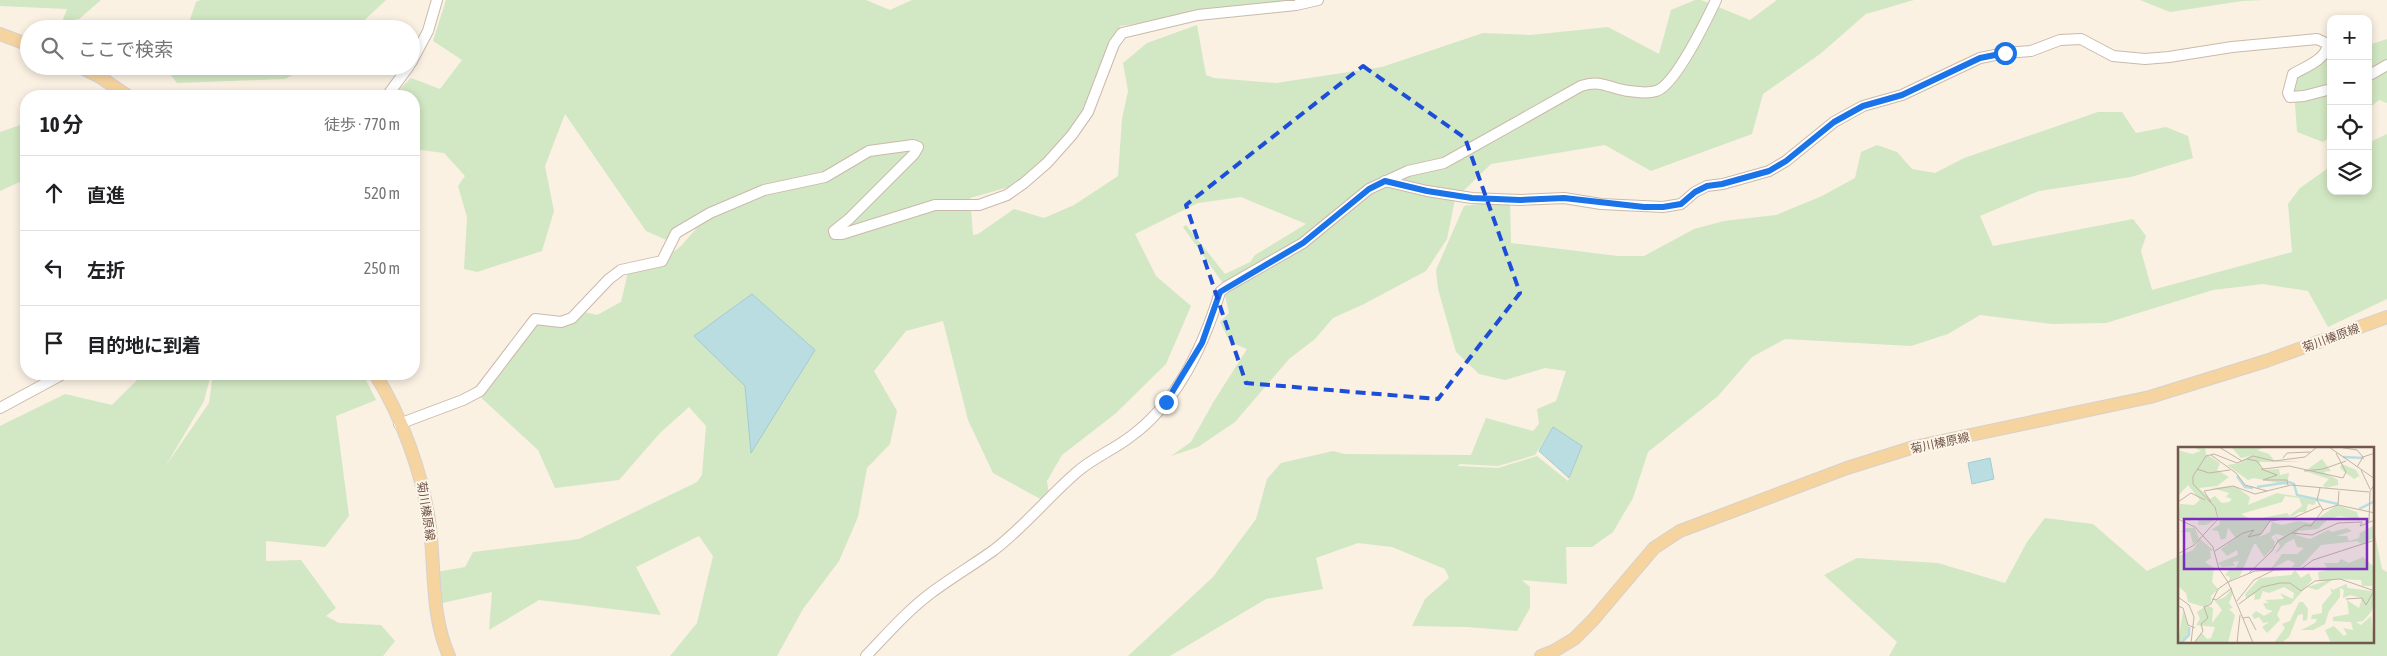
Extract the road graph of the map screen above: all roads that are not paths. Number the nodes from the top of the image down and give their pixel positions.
1 (437, 0) edge
2 (1318, 0) edge
3 (1716, 0) edge
4 (0, 34) edge
5 (20, 42) edge
6 (420, 46) edge
7 (2387, 65) edge
8 (2372, 74) edge
9 (96, 75) edge
10 (402, 75) edge
11 (119, 90) edge
12 (391, 90) edge
13 (2327, 90) edge
14 (1385, 181) junction
15 (2387, 317) edge
16 (52, 380) edge
17 (379, 380) edge
18 (0, 408) edge
19 (399, 424) junction
20 (449, 656) edge
21 (866, 656) edge
22 (1541, 656) edge

1 - 6 street
2 - 19 street
3 - 14 street
4 - 5 main road
7 - 8 street
9 - 11 main road
10 - 12 street
13 - 14 street
14 - 21 street
15 - 22 main road, 菊川榛原線
16 - 18 street
17 - 19 main road, 菊川榛原線
19 - 20 main road, 菊川榛原線

